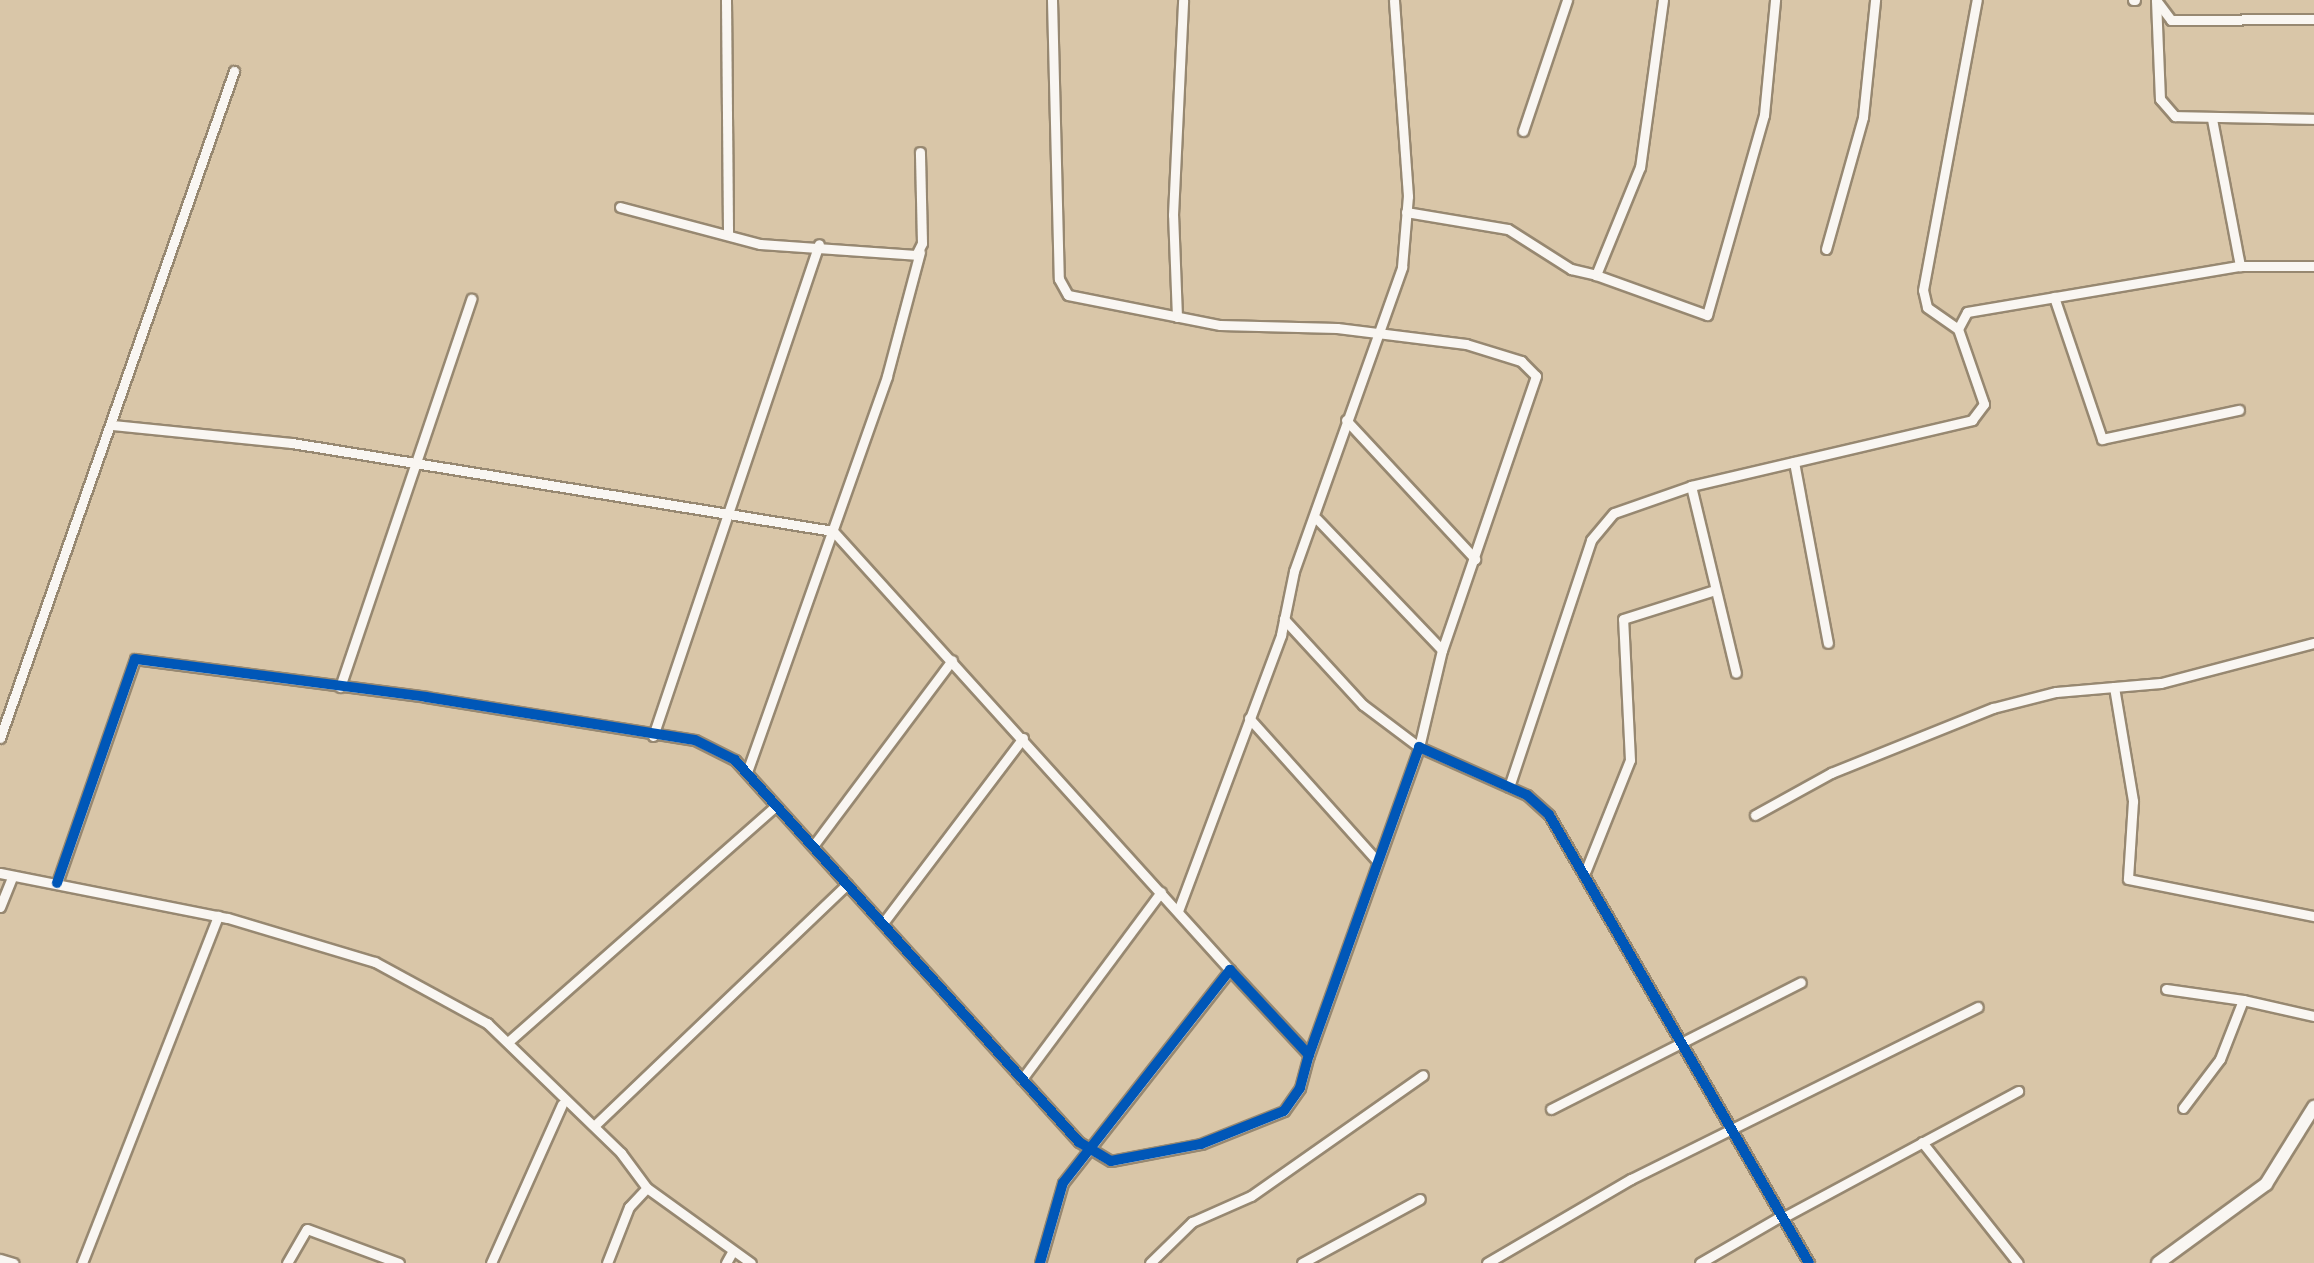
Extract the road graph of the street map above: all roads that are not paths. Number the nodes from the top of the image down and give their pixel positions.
1 (726, 0) edge
2 (1052, 0) edge
3 (1183, 0) edge
4 (1394, 0) edge
5 (1567, 0) edge
6 (1663, 0) edge
7 (1775, 0) edge
8 (1875, 0) edge
9 (1977, 0) edge
10 (2156, 0) edge
11 (2314, 19) edge
12 (234, 71) dead end
13 (2212, 119) junction
14 (2314, 119) edge
15 (1523, 131) dead end
16 (920, 152) dead end
17 (620, 207) dead end
18 (1406, 212) junction
19 (728, 235) junction
20 (819, 244) junction
21 (1826, 249) dead end
22 (920, 252) junction
23 (2240, 266) junction
24 (2314, 266) edge
25 (1596, 275) junction
26 (2054, 297) junction
27 (471, 299) dead end
28 (1177, 317) junction
29 (1958, 329) junction
30 (1383, 335) junction
31 (2239, 410) dead end
32 (1346, 420) junction
33 (112, 425) junction
34 (1794, 462) junction
35 (414, 466) junction
36 (1691, 486) junction
37 (727, 514) junction
38 (1317, 519) junction
39 (833, 531) junction
40 (1475, 559) junction
41 (1715, 590) junction
42 (1284, 619) junction
43 (1828, 643) dead end
44 (2314, 643) edge
45 (1442, 650) junction
46 (952, 660) junction
47 (1736, 673) dead end
48 (340, 687) junction
49 (2114, 687) junction
50 (1249, 718) junction
51 (653, 736) junction
52 (0, 738) edge
53 (1023, 738) junction
54 (1419, 747) junction
55 (747, 772) junction
56 (1509, 787) junction
57 (776, 806) junction
58 (1755, 815) dead end
59 (813, 846) junction
60 (1378, 862) junction
61 (1586, 870) junction
62 (0, 873) edge
63 (12, 877) junction
64 (57, 883) junction
65 (847, 884) junction
66 (1161, 892) junction
67 (0, 907) edge
68 (1178, 911) junction
69 (218, 916) junction
70 (2314, 916) edge
71 (883, 923) junction
72 (1230, 970) junction
73 (1801, 982) dead end
74 (2166, 989) dead end
75 (2243, 1000) junction
76 (1978, 1007) dead end
77 (2314, 1016) edge
78 (1683, 1037) junction
79 (508, 1042) junction
80 (1309, 1055) junction
81 (1423, 1075) dead end
82 (1022, 1079) junction
83 (2018, 1091) dead end
84 (562, 1104) junction
85 (2314, 1107) edge
86 (2183, 1108) dead end
87 (1551, 1109) dead end
88 (594, 1126) junction
89 (1735, 1126) junction
90 (2311, 1127) edge
91 (1922, 1142) junction
92 (1089, 1147) junction
93 (647, 1188) junction
94 (1420, 1199) dead end
95 (1782, 1217) junction
96 (732, 1252) junction
97 (0, 1259) edge
98 (2165, 1261) edge
99 (13, 1263) edge
100 (82, 1263) edge
101 (287, 1263) edge
102 (399, 1263) edge
103 (491, 1263) edge
104 (607, 1263) edge
105 (726, 1263) edge
106 (751, 1263) edge
107 (1040, 1263) edge
108 (1150, 1263) edge
109 (1302, 1263) edge
110 (1487, 1263) edge
111 (1700, 1263) edge
112 (1809, 1263) edge
113 (2018, 1263) edge

1 - 19 street
2 - 28 street
3 - 28 street
4 - 18 street
5 - 15 street
6 - 25 street
7 - 25 street
8 - 21 street
9 - 29 street
10 - 11 street
10 - 13 street
12 - 33 street
13 - 14 street
13 - 23 street
16 - 22 street
17 - 19 street
18 - 25 street
18 - 30 street
19 - 20 street
20 - 22 street
20 - 37 street
22 - 39 street
23 - 24 street
23 - 26 street
26 - 29 street
26 - 31 street
27 - 35 street
28 - 30 street
29 - 34 street
30 - 32 street
30 - 40 street
32 - 38 street
32 - 40 street
33 - 35 street
33 - 52 street
34 - 36 street
34 - 43 street
35 - 37 street
35 - 48 street
36 - 41 street
36 - 56 street
37 - 39 street
37 - 51 street
38 - 42 street
38 - 45 street
39 - 46 street
39 - 55 street
40 - 45 street
41 - 47 street
41 - 61 street
42 - 50 street
42 - 54 street
44 - 49 street
45 - 54 street
46 - 53 street
46 - 59 street
48 - 51 street
48 - 64 street
49 - 58 street
49 - 70 street
50 - 60 street
50 - 68 street
51 - 55 street
53 - 66 street
53 - 71 street
54 - 56 street
54 - 60 street
55 - 57 street
56 - 61 street
57 - 59 street
57 - 79 street
59 - 65 street
60 - 80 street
61 - 78 street
62 - 63 street
63 - 64 street
63 - 67 street
64 - 69 street
65 - 71 street
65 - 88 street
66 - 68 street
66 - 82 street
68 - 72 street
69 - 79 street
69 - 100 street
71 - 82 street
72 - 80 street
72 - 92 street
73 - 78 street
74 - 75 street
75 - 77 street
75 - 86 street
76 - 89 street
78 - 87 street
78 - 89 street
79 - 84 street
80 - 92 street
81 - 108 street
82 - 92 street
83 - 91 street
84 - 88 street
84 - 103 street
85 - 90 street
88 - 93 street
89 - 95 street
89 - 110 street
90 - 98 street
91 - 95 street
91 - 113 street
92 - 107 street
93 - 96 street
93 - 104 street
94 - 109 street
95 - 111 street
95 - 112 street
96 - 105 street
96 - 106 street
97 - 99 street
101 - 102 street

